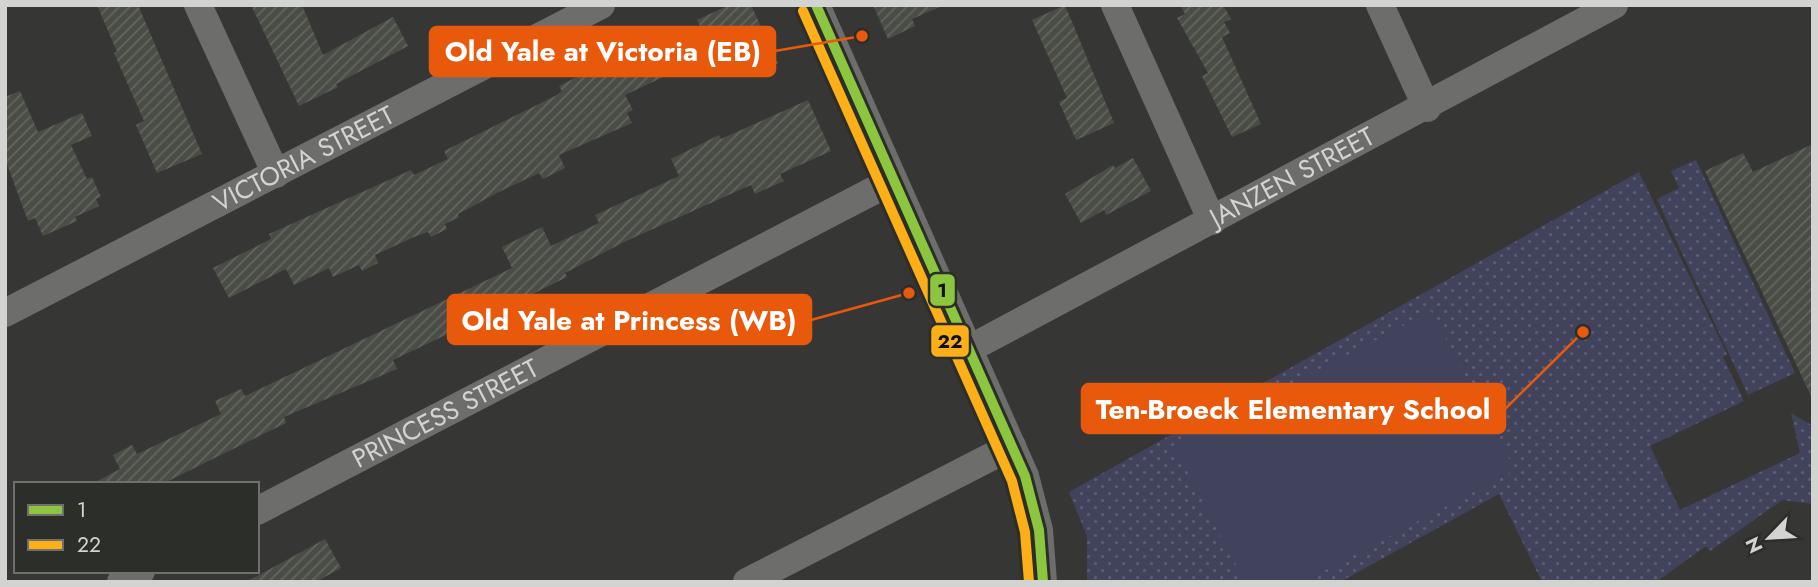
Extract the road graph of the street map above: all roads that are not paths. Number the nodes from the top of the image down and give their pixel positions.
1 (198, 5) edge
2 (601, 5) edge
3 (816, 5) edge
4 (1115, 5) edge
5 (1380, 5) edge
6 (1614, 5) edge
7 (1427, 107) junction
8 (276, 174) junction
9 (892, 181) junction
10 (1212, 220) junction
11 (8, 304) edge
12 (969, 349) junction
13 (1012, 446) junction
14 (259, 510) edge
15 (137, 573) edge
16 (121, 582) edge
17 (747, 582) edge
18 (1043, 582) edge

1 - 8 street
2 - 8 street, VICTORIA STREET
3 - 9 street
4 - 10 street
5 - 7 street
6 - 7 street, JANZEN STREET
7 - 10 street, JANZEN STREET
8 - 11 street, VICTORIA STREET
9 - 12 street
9 - 14 street, PRINCESS STREET
10 - 12 street, JANZEN STREET
12 - 13 street
13 - 17 street
13 - 18 street
15 - 16 street

